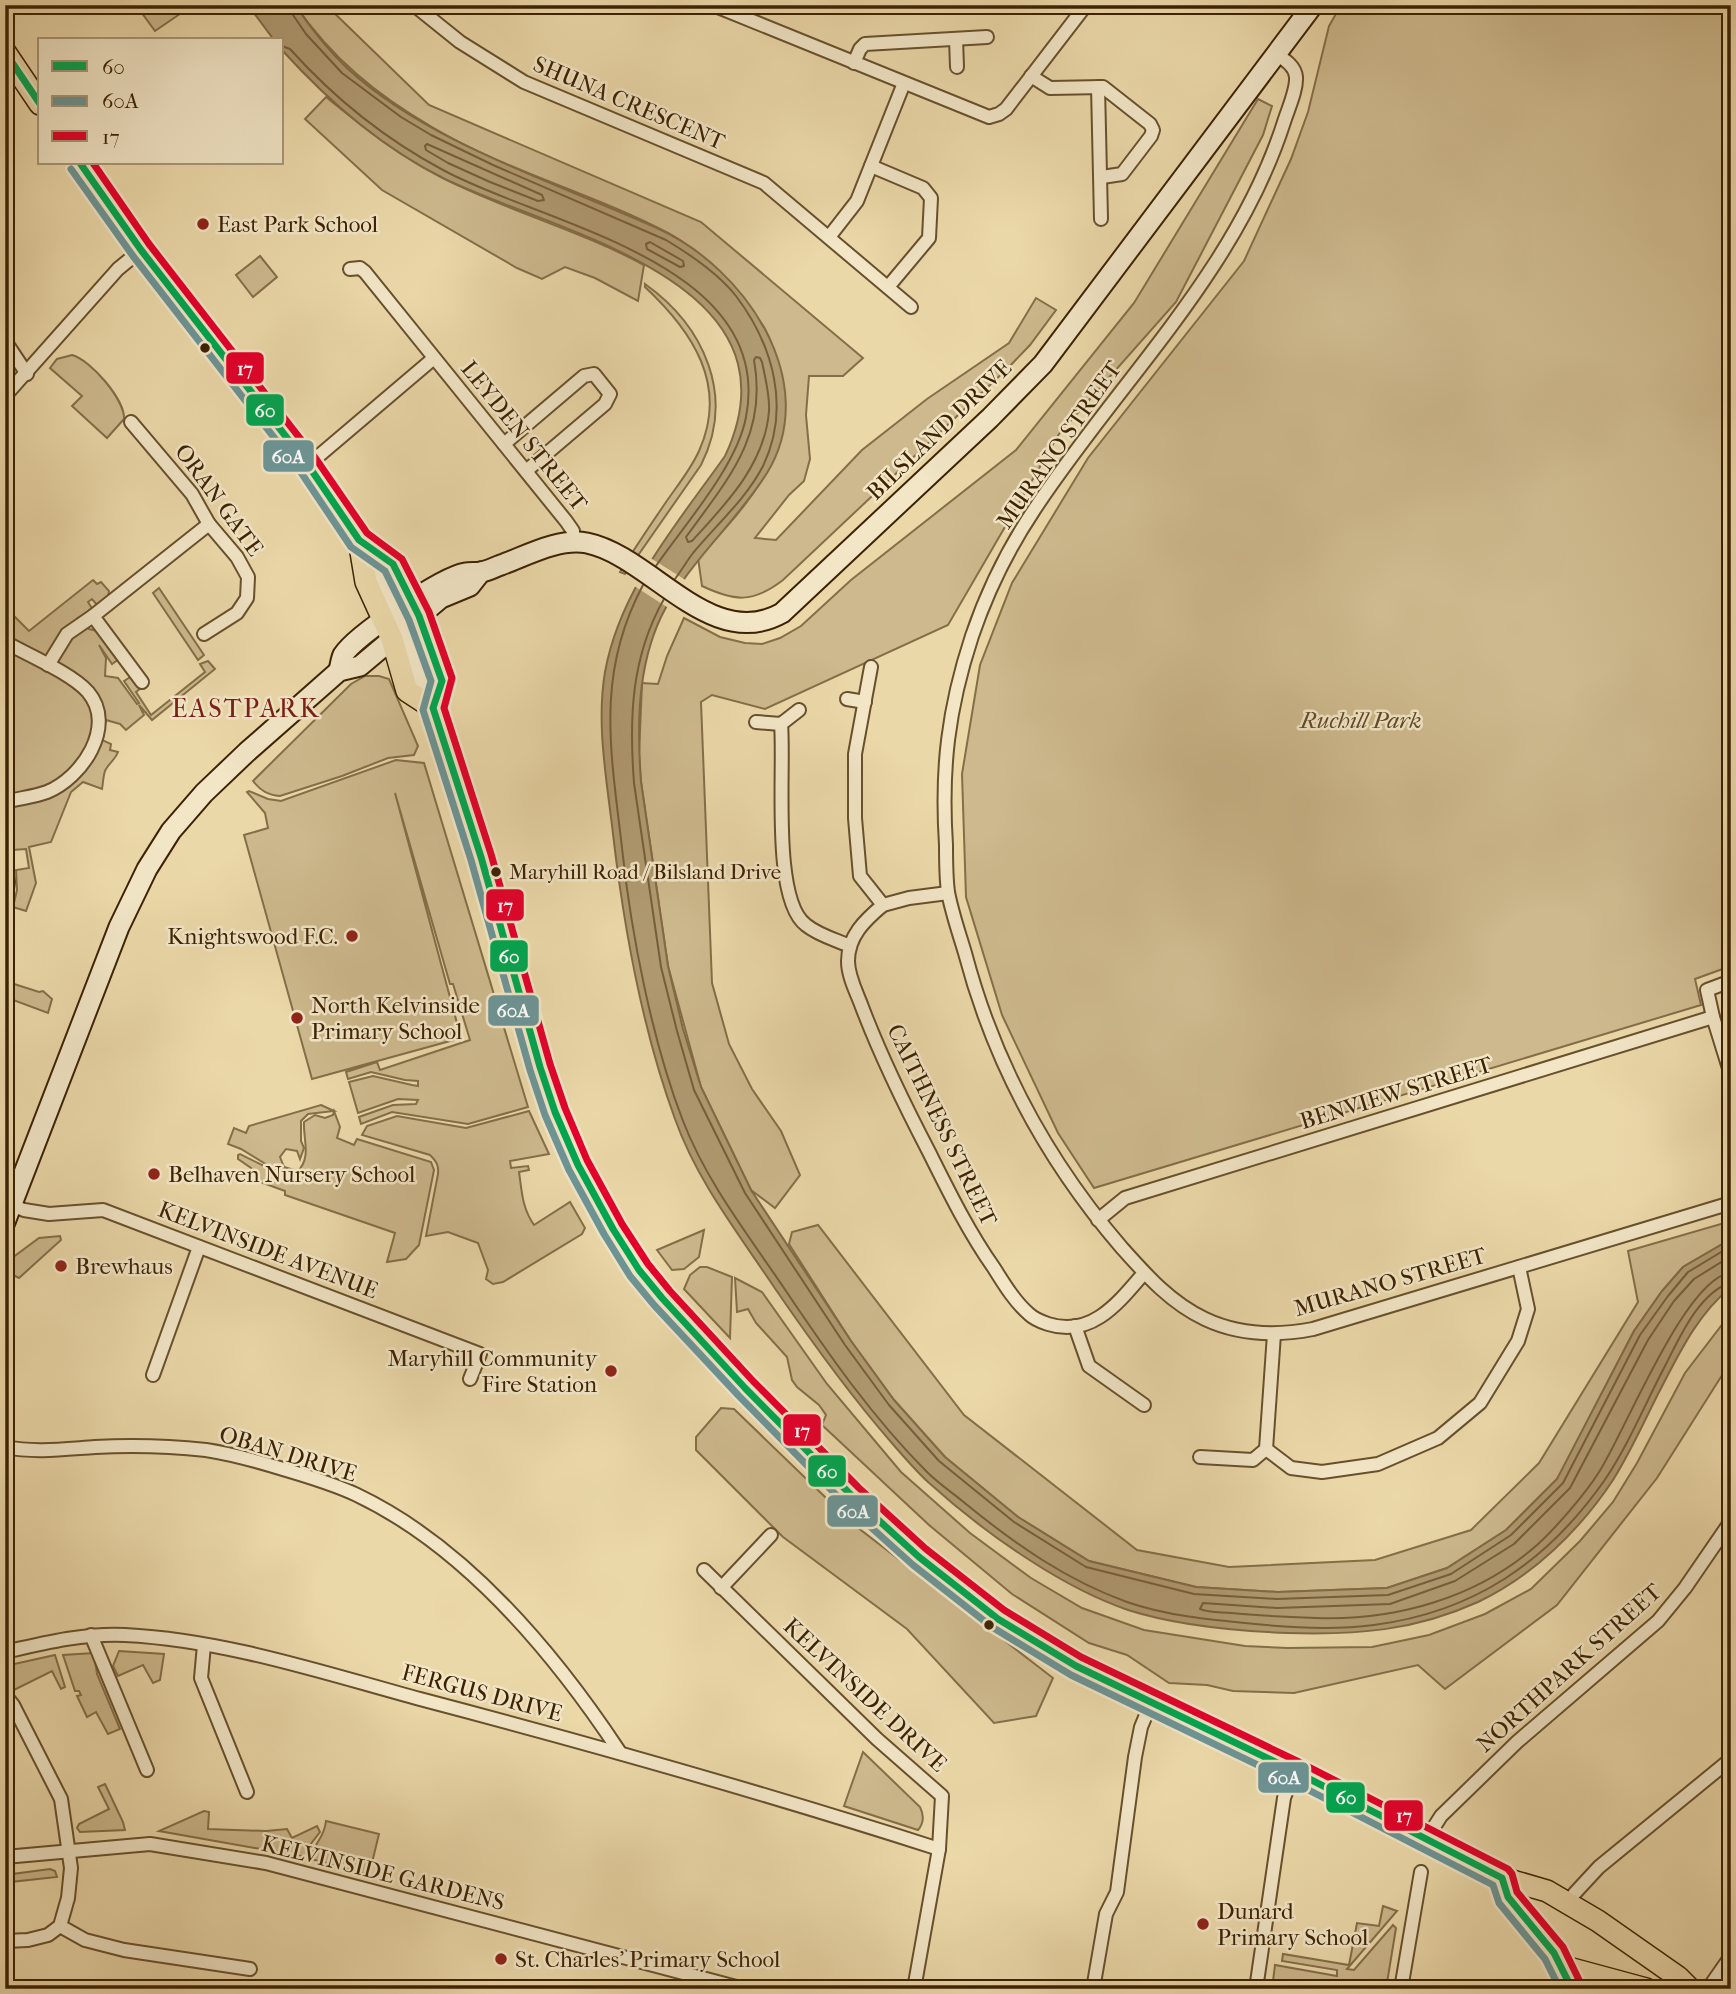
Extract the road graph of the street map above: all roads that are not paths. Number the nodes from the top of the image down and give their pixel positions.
1 (414, 5) edge
2 (713, 5) edge
3 (1086, 5) edge
4 (1313, 5) edge
5 (987, 37) dead end
6 (956, 39) junction
7 (5, 52) edge
8 (1276, 54) junction
9 (854, 63) junction
10 (957, 67) dead end
11 (1031, 76) junction
12 (904, 83) junction
13 (1098, 87) junction
14 (38, 101) edge
15 (81, 164) edge
16 (871, 166) junction
17 (1102, 177) junction
18 (1101, 219) dead end
19 (829, 237) junction
20 (141, 250) junction
21 (350, 269) dead end
22 (888, 287) junction
23 (911, 307) dead end
24 (5, 341) edge
25 (434, 358) junction
26 (27, 374) junction
27 (5, 396) edge
28 (131, 422) dead end
29 (504, 444) junction
30 (308, 465) junction
31 (526, 471) junction
32 (209, 524) junction
33 (359, 540) junction
34 (574, 542) junction
35 (93, 616) junction
36 (401, 619) junction
37 (204, 634) dead end
38 (5, 642) edge
39 (48, 665) junction
40 (871, 667) dead end
41 (142, 681) dead end
42 (847, 699) dead end
43 (864, 702) junction
44 (433, 708) junction
45 (799, 710) dead end
46 (756, 722) dead end
47 (781, 724) junction
48 (5, 802) edge
49 (5, 861) edge
50 (948, 893) junction
51 (5, 905) edge
52 (883, 905) junction
53 (850, 946) junction
54 (1731, 981) edge
55 (1713, 1017) junction
56 (1731, 1075) edge
57 (1731, 1203) edge
58 (7, 1210) edge
59 (1098, 1220) junction
60 (199, 1247) junction
61 (1519, 1266) junction
62 (1144, 1273) junction
63 (1075, 1326) junction
64 (1274, 1334) junction
65 (153, 1375) dead end
66 (470, 1379) dead end
67 (1144, 1405) dead end
68 (5, 1447) edge
69 (1266, 1449) junction
70 (1200, 1457) dead end
71 (1731, 1521) edge
72 (771, 1535) dead end
73 (704, 1570) dead end
74 (722, 1588) junction
75 (91, 1635) junction
76 (204, 1646) junction
77 (5, 1653) edge
78 (5, 1695) edge
79 (1151, 1703) junction
80 (619, 1751) junction
81 (1731, 1759) edge
82 (147, 1770) dead end
83 (1294, 1771) junction
84 (247, 1792) dead end
85 (1427, 1838) junction
86 (939, 1849) junction
87 (66, 1850) junction
88 (5, 1857) edge
89 (1421, 1872) dead end
90 (1502, 1878) junction
91 (1578, 1903) junction
92 (60, 1926) junction
93 (5, 1941) edge
94 (1730, 1957) edge
95 (1562, 1966) junction
96 (250, 1969) dead end
97 (744, 1989) edge
98 (914, 1989) edge
99 (1093, 1989) edge
100 (1256, 1989) edge
101 (1401, 1989) edge
102 (1572, 1989) edge
103 (1646, 1989) edge
104 (1690, 1989) edge
105 (1708, 1989) edge

1 - 19 street, SHUNA CRESCENT
2 - 9 street
3 - 11 street
4 - 8 main road, BILSLAND DRIVE
5 - 6 street
6 - 9 street
6 - 10 street
7 - 14 main road
8 - 34 main road, BILSLAND DRIVE
8 - 50 street, MURANO STREET
9 - 12 street
11 - 12 street
11 - 13 street
12 - 16 street
13 - 17 street
13 - 17 street
15 - 20 main road
16 - 19 street
16 - 22 street
17 - 18 street
19 - 22 street, SHUNA CRESCENT
20 - 26 street
20 - 30 main road
21 - 25 street, LEYDEN STREET
22 - 23 street, SHUNA CRESCENT
24 - 26 street
25 - 29 street, LEYDEN STREET
25 - 30 street
26 - 27 street
28 - 32 street, ORAN GATE
29 - 31 street, LEYDEN STREET
29 - 31 street
30 - 33 main road
31 - 34 street, LEYDEN STREET
32 - 35 street
32 - 37 street, ORAN GATE
33 - 36 main road
33 - 36 main road
34 - 36 main road, BILSLAND DRIVE
35 - 39 street
35 - 41 street
36 - 44 main road
36 - 44 main road
36 - 58 main road, BILSLAND DRIVE
38 - 39 street
39 - 48 street
40 - 43 street
42 - 43 street
43 - 52 street
44 - 79 main road
45 - 47 street
46 - 47 street
47 - 53 street
49 - 51 street
50 - 52 street
50 - 59 street, MURANO STREET
52 - 53 street
53 - 63 street, CAITHNESS STREET
54 - 55 street
55 - 56 street
55 - 59 street, BENVIEW STREET
57 - 61 street, MURANO STREET
58 - 60 street, KELVINSIDE AVENUE
59 - 62 street, MURANO STREET
60 - 65 street
60 - 66 street, KELVINSIDE AVENUE
61 - 64 street, MURANO STREET
61 - 69 street
62 - 63 street
62 - 64 street, MURANO STREET
63 - 67 street
64 - 69 street
68 - 80 street, OBAN DRIVE
69 - 70 street
71 - 85 street, NORTHPARK STREET
72 - 74 street
73 - 74 street, KELVINSIDE DRIVE
74 - 86 street, KELVINSIDE DRIVE
75 - 76 street, FERGUS DRIVE
75 - 77 street, FERGUS DRIVE
75 - 82 street
76 - 80 street, FERGUS DRIVE
76 - 84 street
78 - 87 street
79 - 83 main road
79 - 99 street
80 - 86 street, FERGUS DRIVE
81 - 91 street
83 - 85 main road
83 - 100 street
85 - 90 main road
86 - 98 street, KELVINSIDE DRIVE
87 - 88 street, KELVINSIDE GARDENS
87 - 92 street
87 - 97 street, KELVINSIDE GARDENS
89 - 101 street
90 - 91 main road
90 - 95 main road
91 - 104 main road
92 - 93 street
92 - 96 street
94 - 105 street
95 - 102 main road
95 - 103 main road

